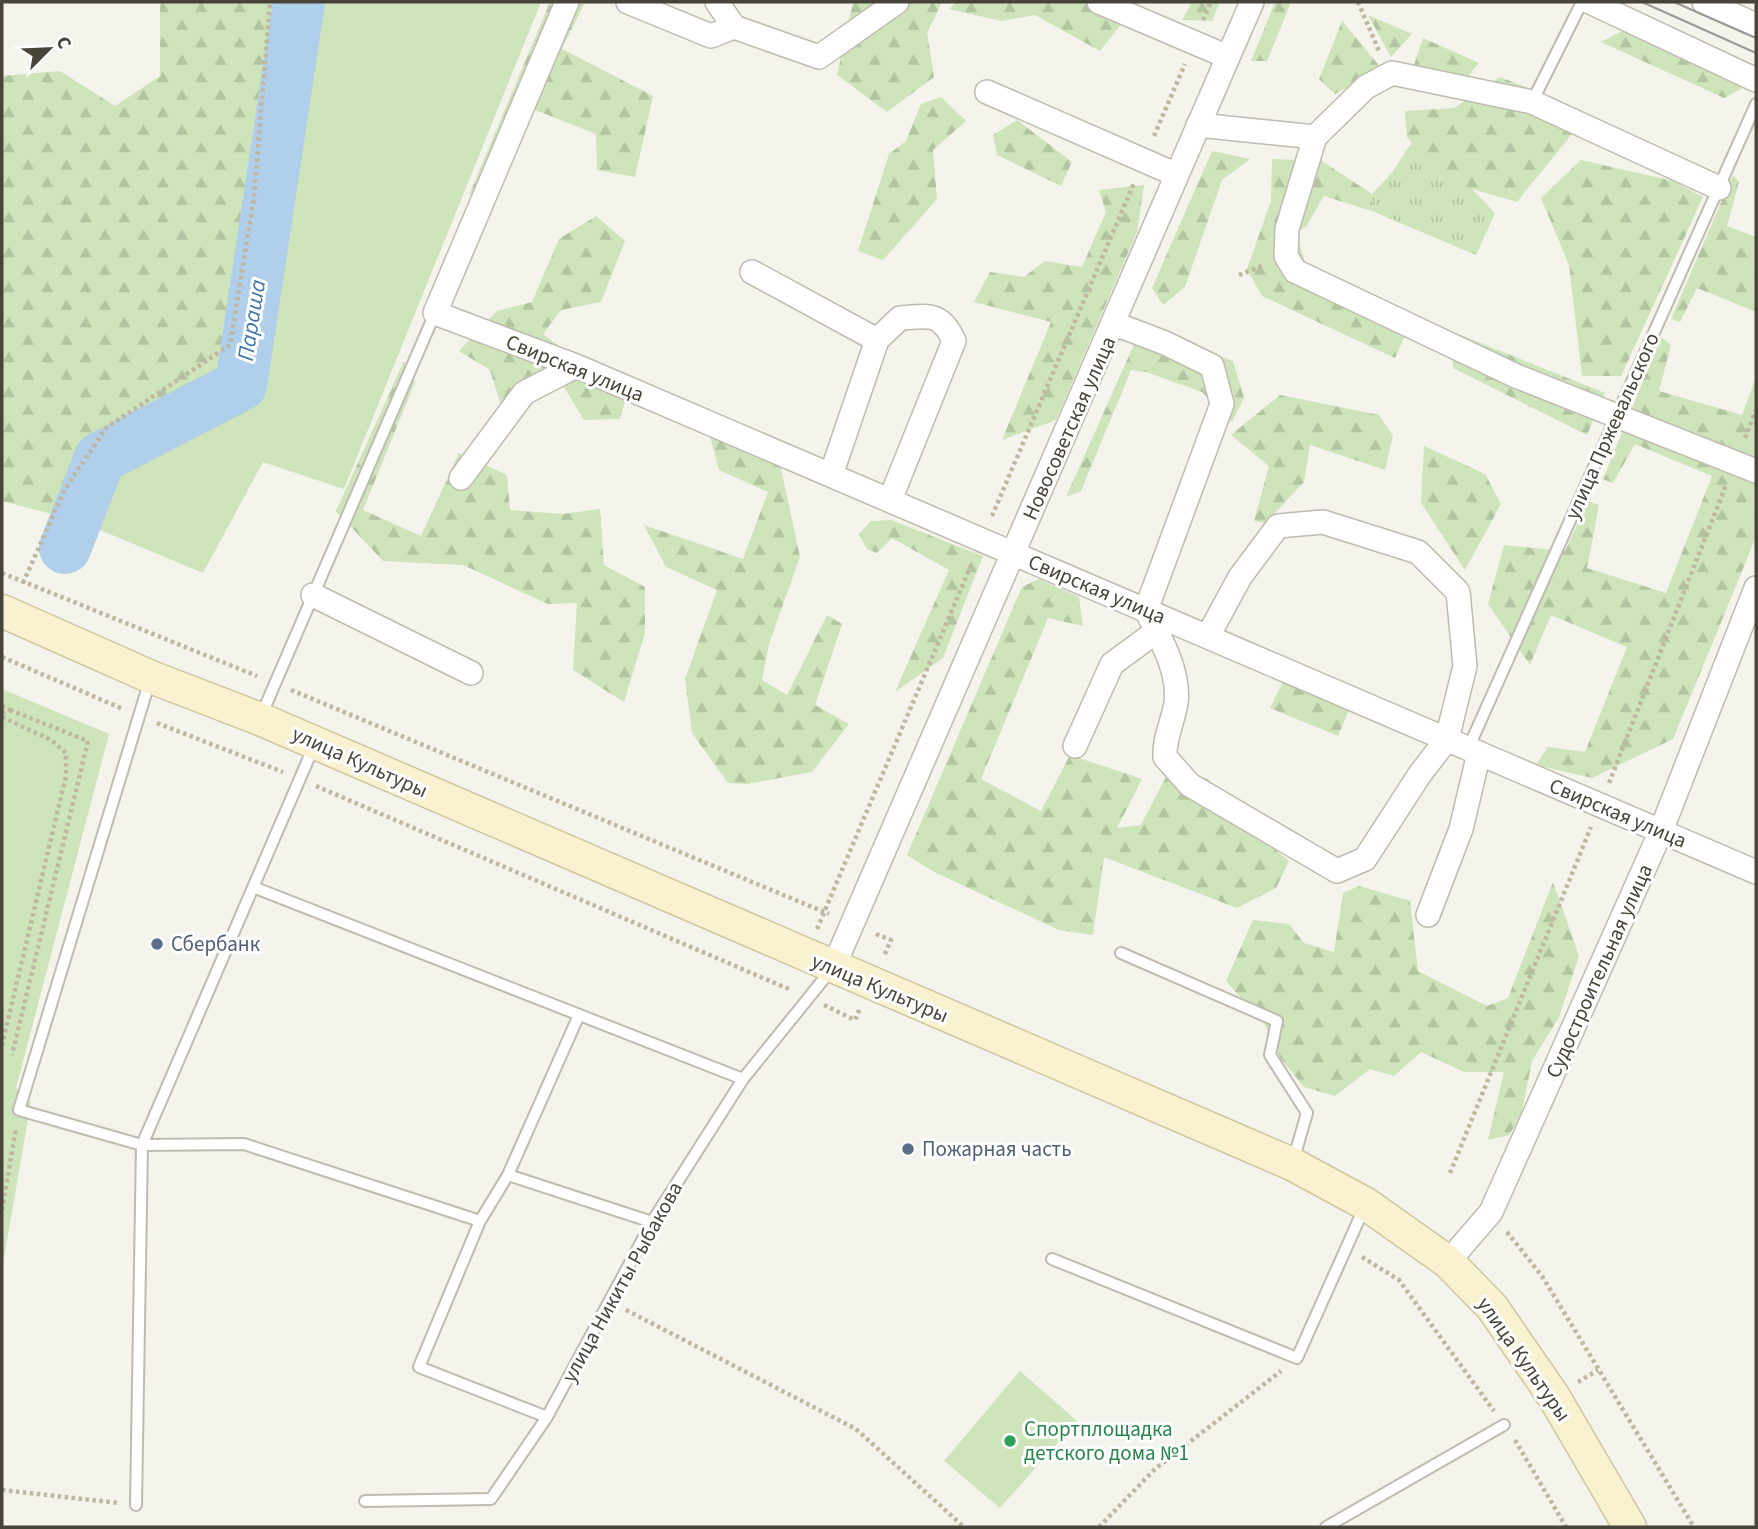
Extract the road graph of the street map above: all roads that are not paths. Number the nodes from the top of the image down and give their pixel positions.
1 (566, 2) edge
2 (628, 2) edge
3 (717, 2) edge
4 (897, 2) edge
5 (1099, 2) edge
6 (1252, 2) edge
7 (1581, 2) edge
8 (1590, 2) edge
9 (1704, 2) edge
10 (1756, 25) edge
11 (734, 27) junction
12 (1228, 57) junction
13 (1756, 80) edge
14 (987, 92) dead end
15 (1532, 102) junction
16 (1756, 104) edge
17 (1198, 125) junction
18 (1315, 137) junction
19 (1177, 175) junction
20 (1719, 188) junction
21 (752, 272) dead end
22 (435, 313) junction
23 (1115, 324) junction
24 (877, 340) junction
25 (576, 366) junction
26 (1617, 416) junction
27 (1756, 471) edge
28 (831, 475) junction
29 (461, 478) dead end
30 (890, 500) junction
31 (1013, 553) junction
32 (1756, 588) edge
33 (313, 595) junction
34 (1146, 610) junction
35 (2, 611) edge
36 (1157, 631) junction
37 (1208, 636) junction
38 (471, 673) dead end
39 (151, 677) junction
40 (260, 719) junction
41 (316, 743) junction
42 (1076, 746) dead end
43 (1465, 747) junction
44 (1661, 831) junction
45 (1756, 872) edge
46 (253, 887) junction
47 (1428, 915) dead end
48 (1121, 953) dead end
49 (833, 968) junction
50 (579, 1015) junction
51 (743, 1079) junction
52 (142, 1145) junction
53 (1292, 1164) junction
54 (508, 1175) junction
55 (1366, 1204) junction
56 (480, 1221) junction
57 (652, 1222) junction
58 (1052, 1259) dead end
59 (1448, 1262) junction
60 (547, 1418) junction
61 (1504, 1425) road end
62 (365, 1501) dead end
63 (136, 1505) road end
64 (1326, 1527) edge
65 (1630, 1527) edge

1 - 22 street
2 - 11 street
3 - 11 street
4 - 11 street
5 - 12 street
6 - 12 street, Новосоветская улица
7 - 15 lane
8 - 13 street
9 - 10 street
12 - 17 street, Новосоветская улица
14 - 19 street
15 - 18 street
15 - 20 street
16 - 20 lane, улица Пржевальского
17 - 18 street
17 - 19 street, Новосоветская улица
18 - 26 street
19 - 23 street, Новосоветская улица
20 - 26 lane, улица Пржевальского
21 - 24 street
22 - 25 street, Свирская улица
22 - 33 lane
23 - 31 street, Новосоветская улица
23 - 34 street
24 - 28 street
24 - 30 street
25 - 28 street, Свирская улица
25 - 29 street
26 - 27 street
26 - 43 lane, улица Пржевальского
28 - 30 street, Свирская улица
30 - 31 street, Свирская улица
31 - 34 street, Свирская улица
31 - 49 street, Новосоветская улица
32 - 44 street, Судостроительная улица
33 - 38 street
33 - 40 lane
34 - 36 street
34 - 37 street, Свирская улица
35 - 39 main road, улица Культуры
36 - 42 street
36 - 43 street
37 - 43 street, Свирская улица
37 - 43 street
39 - 40 main road, улица Культуры
39 - 52 lane
40 - 41 main road, улица Культуры
41 - 46 lane
41 - 49 main road, улица Культуры
43 - 44 street, Свирская улица
43 - 47 street
44 - 45 street, Свирская улица
44 - 59 street, Судостроительная улица
46 - 50 lane
46 - 52 lane
48 - 53 lane
49 - 51 lane, улица Никиты Рыбакова
49 - 53 main road, улица Культуры
50 - 51 lane
50 - 54 lane
51 - 57 lane, улица Никиты Рыбакова
52 - 56 lane
52 - 63 lane
53 - 55 main road, улица Культуры
54 - 56 lane
54 - 57 lane
55 - 58 lane
55 - 59 main road, улица Культуры
56 - 60 lane
57 - 60 lane, улица Никиты Рыбакова
59 - 65 main road, улица Культуры
60 - 62 lane, улица Никиты Рыбакова
61 - 64 lane

